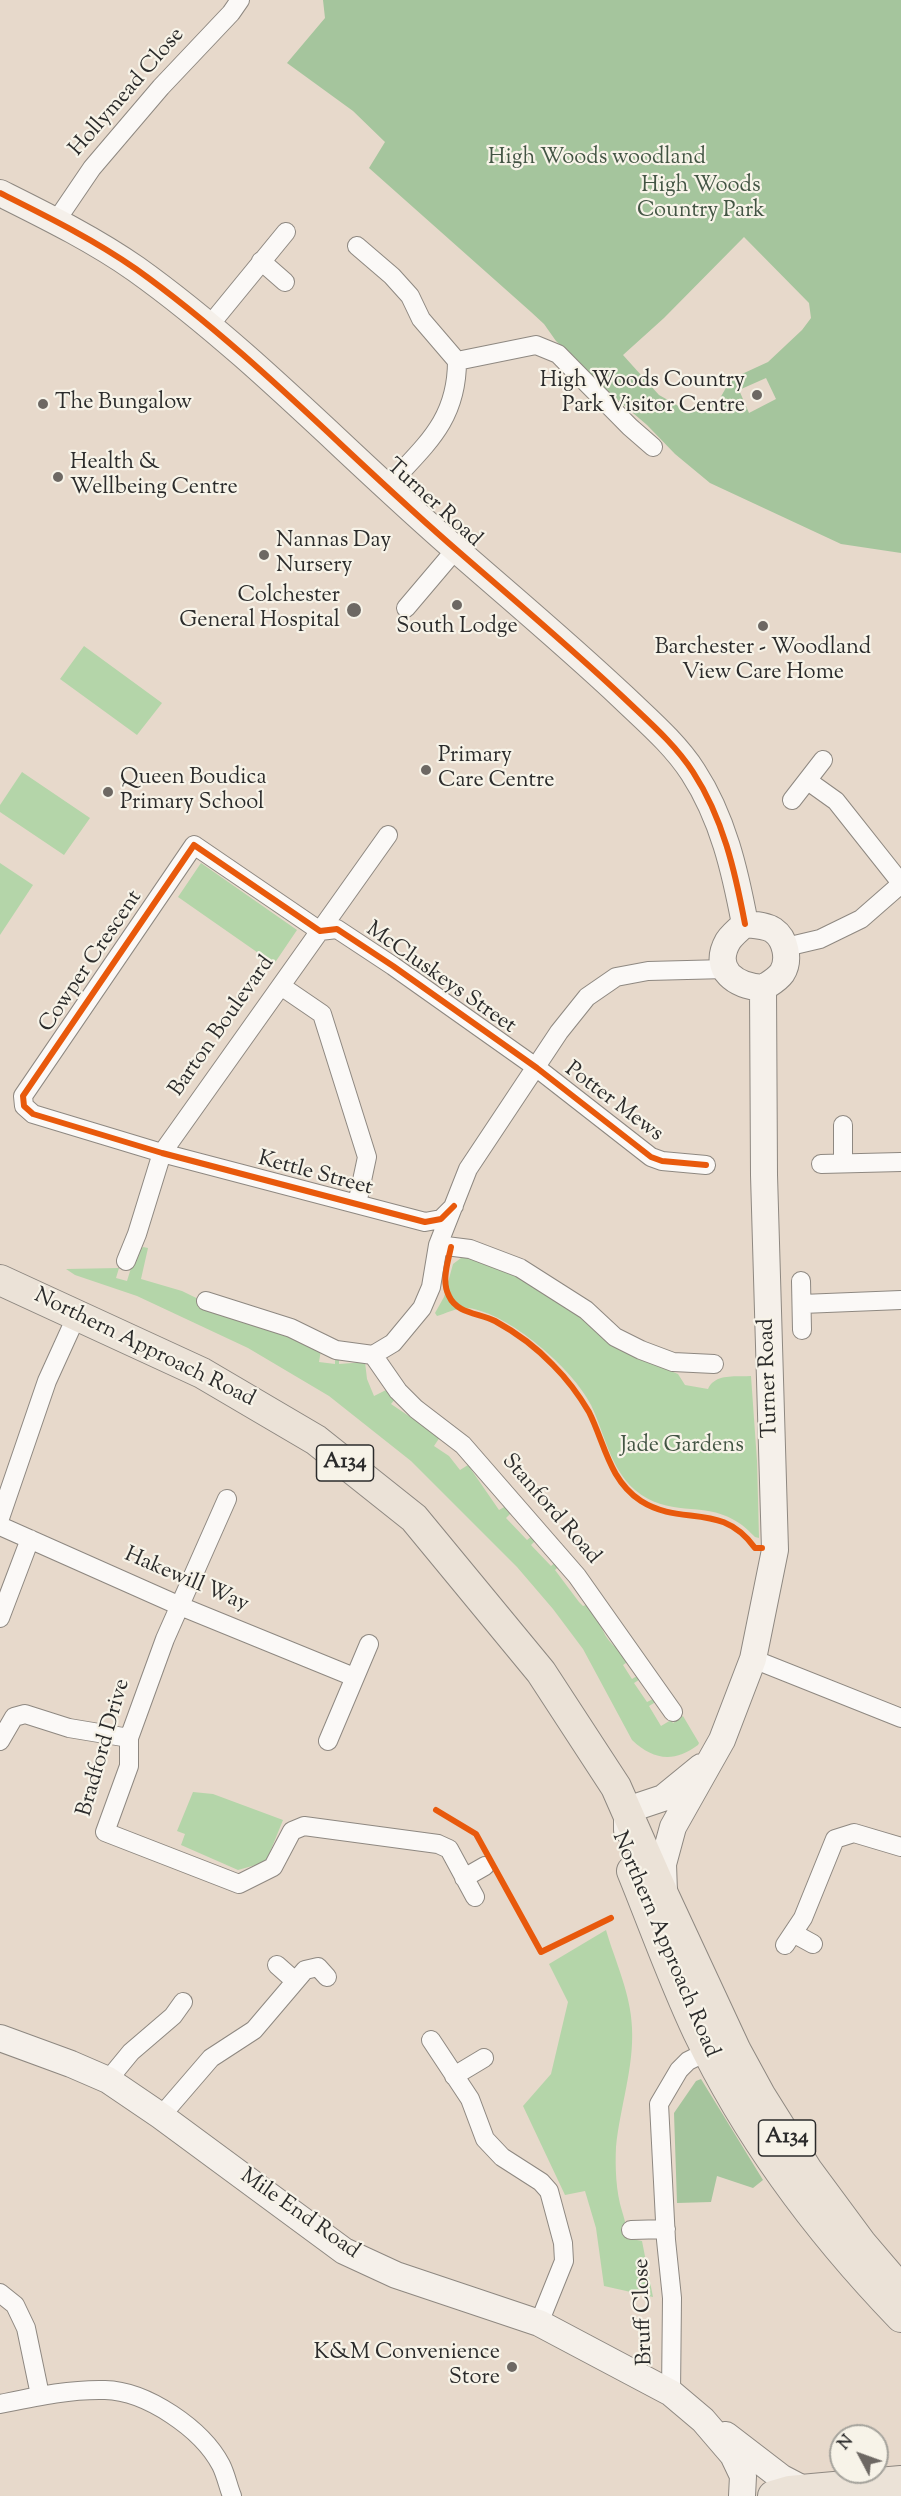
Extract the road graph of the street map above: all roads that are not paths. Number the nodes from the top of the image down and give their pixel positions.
1 (240, 0) edge
2 (0, 193) edge
3 (56, 221) junction
4 (286, 232) dead end
5 (357, 246) dead end
6 (261, 261) junction
7 (285, 282) dead end
8 (209, 326) junction
9 (457, 361) junction
10 (653, 447) dead end
11 (388, 486) junction
12 (456, 549) junction
13 (406, 608) dead end
14 (823, 760) dead end
15 (808, 782) junction
16 (792, 800) dead end
17 (388, 835) dead end
18 (901, 884) edge
19 (745, 924) junction
20 (320, 931) junction
21 (786, 947) junction
22 (726, 969) junction
23 (281, 986) junction
24 (763, 988) junction
25 (537, 1068) junction
26 (843, 1125) dead end
27 (162, 1153) junction
28 (901, 1162) edge
29 (843, 1163) junction
30 (821, 1164) dead end
31 (706, 1165) dead end
32 (357, 1204) junction
33 (454, 1206) junction
34 (438, 1245) junction
35 (126, 1261) dead end
36 (0, 1280) edge
37 (801, 1281) dead end
38 (901, 1300) edge
39 (206, 1301) dead end
40 (802, 1304) junction
41 (77, 1315) junction
42 (802, 1330) dead end
43 (373, 1355) junction
44 (714, 1365) dead end
45 (227, 1499) dead end
46 (0, 1518) edge
47 (0, 1526) edge
48 (30, 1539) junction
49 (180, 1606) junction
50 (0, 1618) edge
51 (369, 1644) dead end
52 (753, 1659) junction
53 (541, 1672) junction
54 (354, 1677) junction
55 (673, 1712) dead end
56 (901, 1718) edge
57 (129, 1738) junction
58 (0, 1741) edge
59 (328, 1741) dead end
60 (712, 1757) junction
61 (627, 1810) junction
62 (674, 1827) junction
63 (629, 1840) junction
64 (901, 1847) edge
65 (485, 1866) dead end
66 (464, 1878) junction
67 (664, 1896) junction
68 (476, 1897) dead end
69 (813, 1944) dead end
70 (277, 1965) dead end
71 (699, 1970) junction
72 (327, 1977) dead end
73 (295, 1981) junction
74 (183, 2002) dead end
75 (0, 2038) edge
76 (431, 2040) dead end
77 (708, 2051) junction
78 (484, 2058) dead end
79 (454, 2076) junction
80 (108, 2080) junction
81 (160, 2116) junction
82 (666, 2229) junction
83 (631, 2230) dead end
84 (901, 2290) edge
85 (0, 2293) edge
86 (901, 2317) edge
87 (539, 2323) junction
88 (671, 2393) junction
89 (40, 2395) junction
90 (0, 2404) edge
91 (703, 2420) junction
92 (901, 2481) edge
93 (901, 2488) edge
94 (814, 2493) edge
95 (232, 2496) edge
96 (742, 2496) edge
97 (773, 2496) edge
98 (891, 2496) edge

1 - 3 street, Hollymead Close
2 - 3 street, Turner Road
3 - 8 street, Turner Road
4 - 6 street
5 - 9 street
6 - 7 street
6 - 8 street
8 - 11 street, Turner Road
9 - 10 street
9 - 11 street
11 - 12 street, Turner Road
12 - 13 street
12 - 19 street, Turner Road
14 - 15 street
15 - 16 street
15 - 18 street
17 - 20 street, Barton Boulevard
18 - 21 street
19 - 21 street
19 - 22 street
20 - 23 street, Barton Boulevard
20 - 25 street, McCluskeys Street
20 - 27 street, Cowper Crescent
21 - 24 street
22 - 24 street
22 - 25 street
23 - 27 street, Barton Boulevard
23 - 32 street
24 - 52 street, Turner Road
25 - 31 street, Potter Mews
25 - 33 street
26 - 29 street
27 - 32 street, Kettle Street
27 - 35 street, Barton Boulevard
28 - 29 street
29 - 30 street
32 - 33 street, Kettle Street
33 - 34 street
34 - 43 street
34 - 44 street
36 - 41 main road, Northern Approach Road / A134
37 - 40 street
38 - 40 street
39 - 43 street
40 - 42 street
41 - 46 street
41 - 53 main road, Northern Approach Road / A134
43 - 55 street, Stanford Road
45 - 49 street, Bradford Drive
47 - 48 street, Hakewill Way
48 - 49 street, Hakewill Way
48 - 50 street
49 - 54 street, Hakewill Way
49 - 57 street, Bradford Drive
51 - 54 street
52 - 56 street
52 - 60 street, Turner Road
53 - 61 main road, Northern Approach Road / A134
53 - 63 main road, Northern Approach Road / A134
54 - 59 street
57 - 58 street
57 - 66 street, Bradford Drive
60 - 61 street, Turner Road
60 - 62 street, Turner Road
61 - 63 main road, A134
62 - 63 street
62 - 67 street, Turner Road
63 - 67 main road, Northern Approach Road / A134
63 - 77 main road, Northern Approach Road / A134
64 - 69 street
65 - 66 street
66 - 68 street, Bradford Drive
67 - 71 main road, Northern Approach Road / A134
70 - 73 street
71 - 77 street
71 - 84 main road, Northern Approach Road / A134
72 - 73 street
73 - 81 street
74 - 80 street
75 - 80 street, Mile End Road
76 - 79 street
77 - 82 street, Bruff Close
77 - 86 main road, Northern Approach Road / A134
78 - 79 street
79 - 87 street
80 - 81 street, Mile End Road
81 - 87 street, Mile End Road
82 - 83 street, Bruff Close
82 - 88 street, Bruff Close
85 - 89 street
87 - 88 street, Mile End Road
88 - 91 street, Mile End Road
89 - 90 street
89 - 95 street
91 - 94 street, Mile End Road
91 - 96 street, Mile End Road
92 - 94 main road
93 - 98 main road
94 - 97 main road

